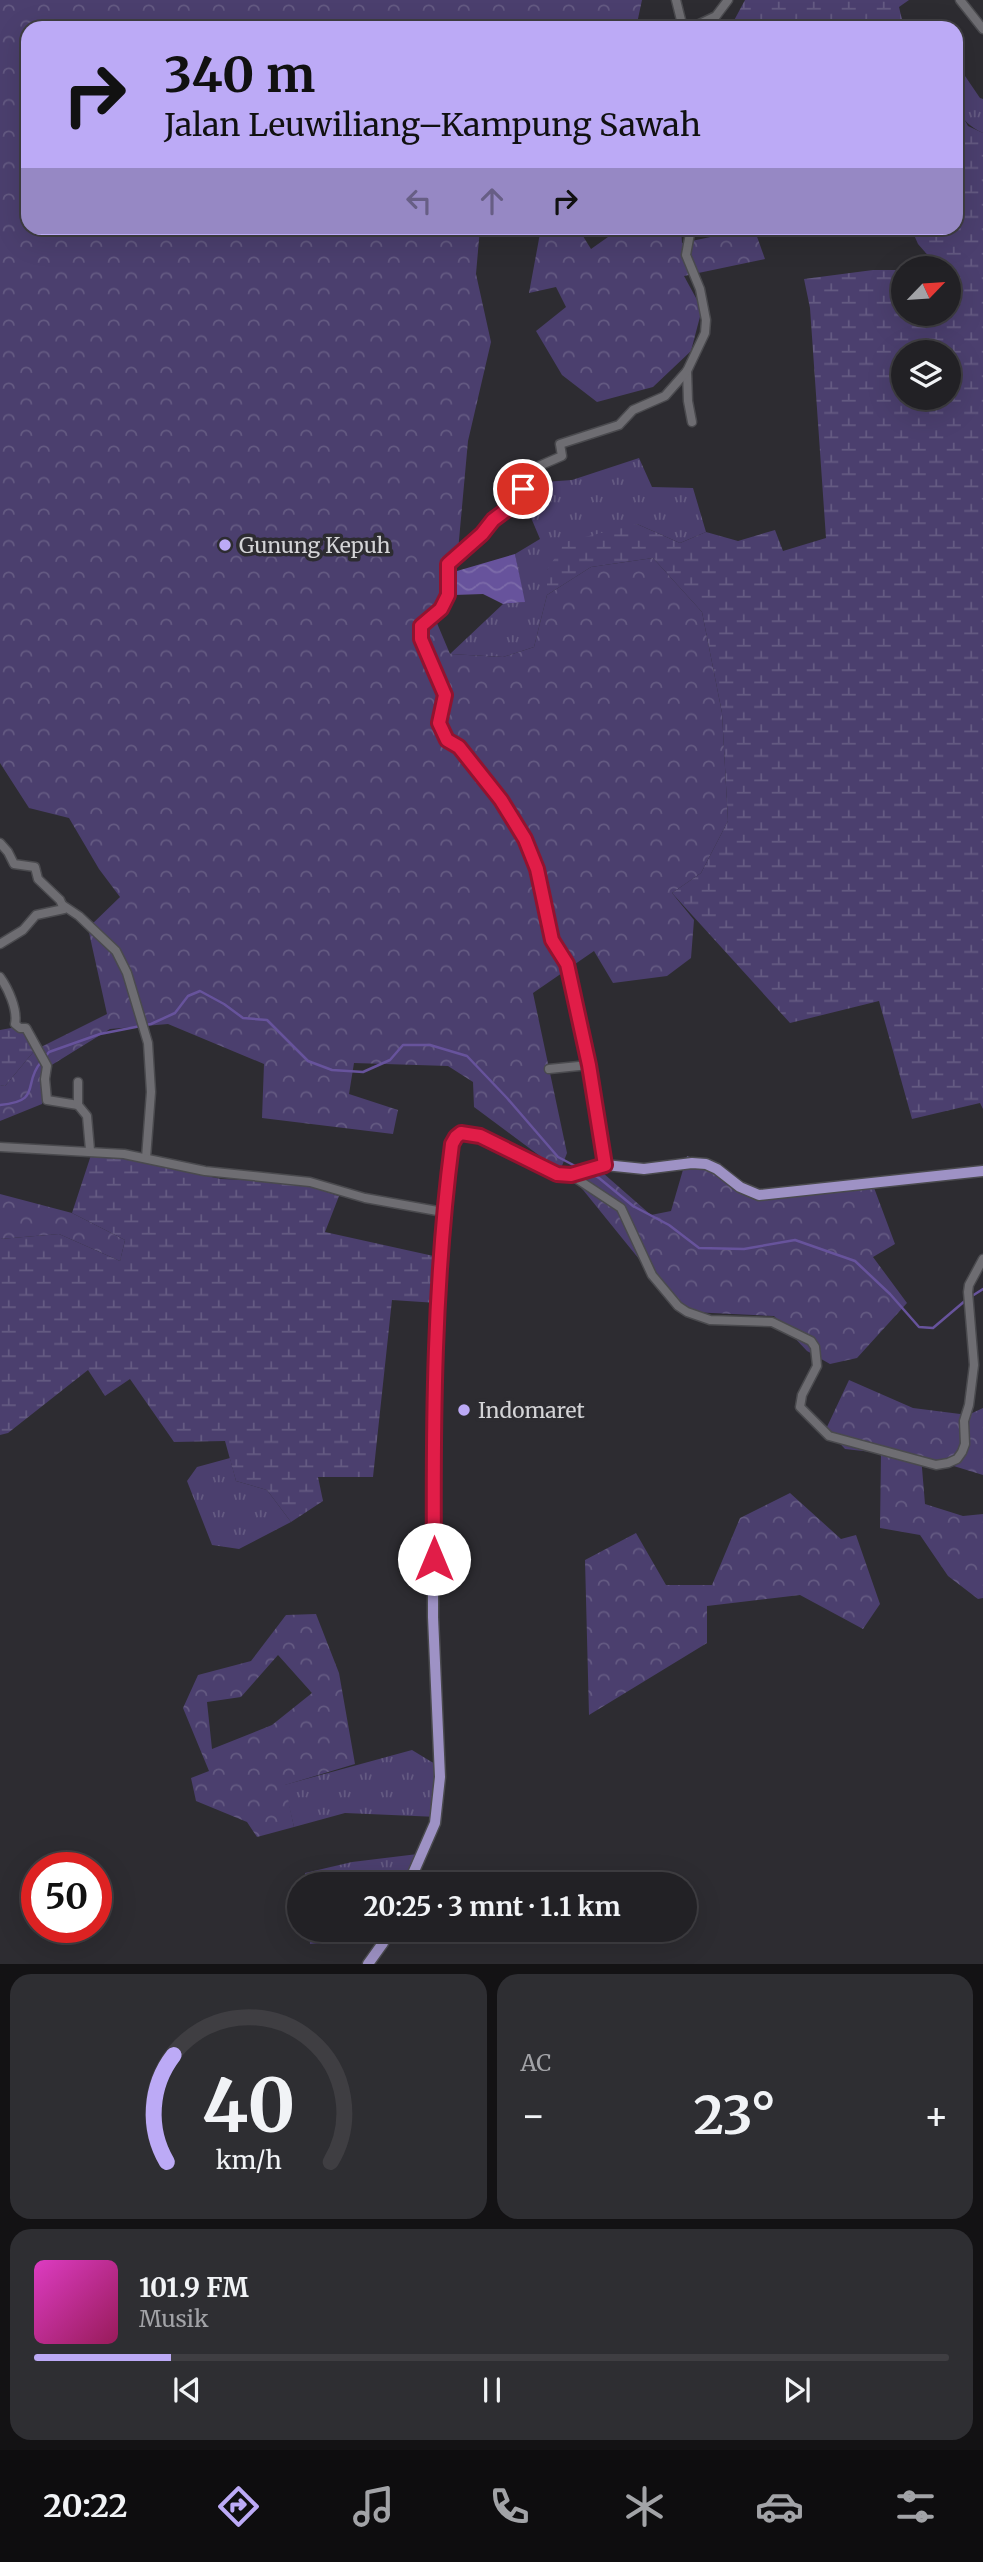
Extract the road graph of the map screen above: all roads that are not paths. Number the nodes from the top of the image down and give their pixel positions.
1 (676, 0) edge
2 (729, 0) edge
3 (960, 0) edge
4 (681, 21) edge
5 (706, 21) edge
6 (983, 29) edge
7 (689, 235) edge
8 (687, 371) junction
9 (692, 422) dead end
10 (0, 843) edge
11 (64, 906) junction
12 (0, 944) edge
13 (0, 977) edge
14 (589, 1065) junction
15 (549, 1069) dead end
16 (78, 1082) dead end
17 (78, 1105) junction
18 (0, 1147) edge
19 (90, 1150) junction
20 (146, 1158) junction
21 (605, 1165) junction
22 (983, 1171) edge
23 (573, 1174) junction
24 (443, 1212) junction
25 (983, 1259) edge
26 (414, 1872) edge
27 (383, 1942) edge
28 (368, 1964) edge

1 - 4 street
2 - 5 street
3 - 6 street
7 - 8 street
8 - 9 street
8 - 14 street
10 - 11 street
11 - 12 street
11 - 20 street
13 - 17 street
14 - 15 street
14 - 21 street
16 - 17 street
17 - 19 street
18 - 19 street
19 - 20 street
20 - 24 street
21 - 22 main road
21 - 23 main road
23 - 24 main road
23 - 25 street
24 - 26 main road
27 - 28 main road

